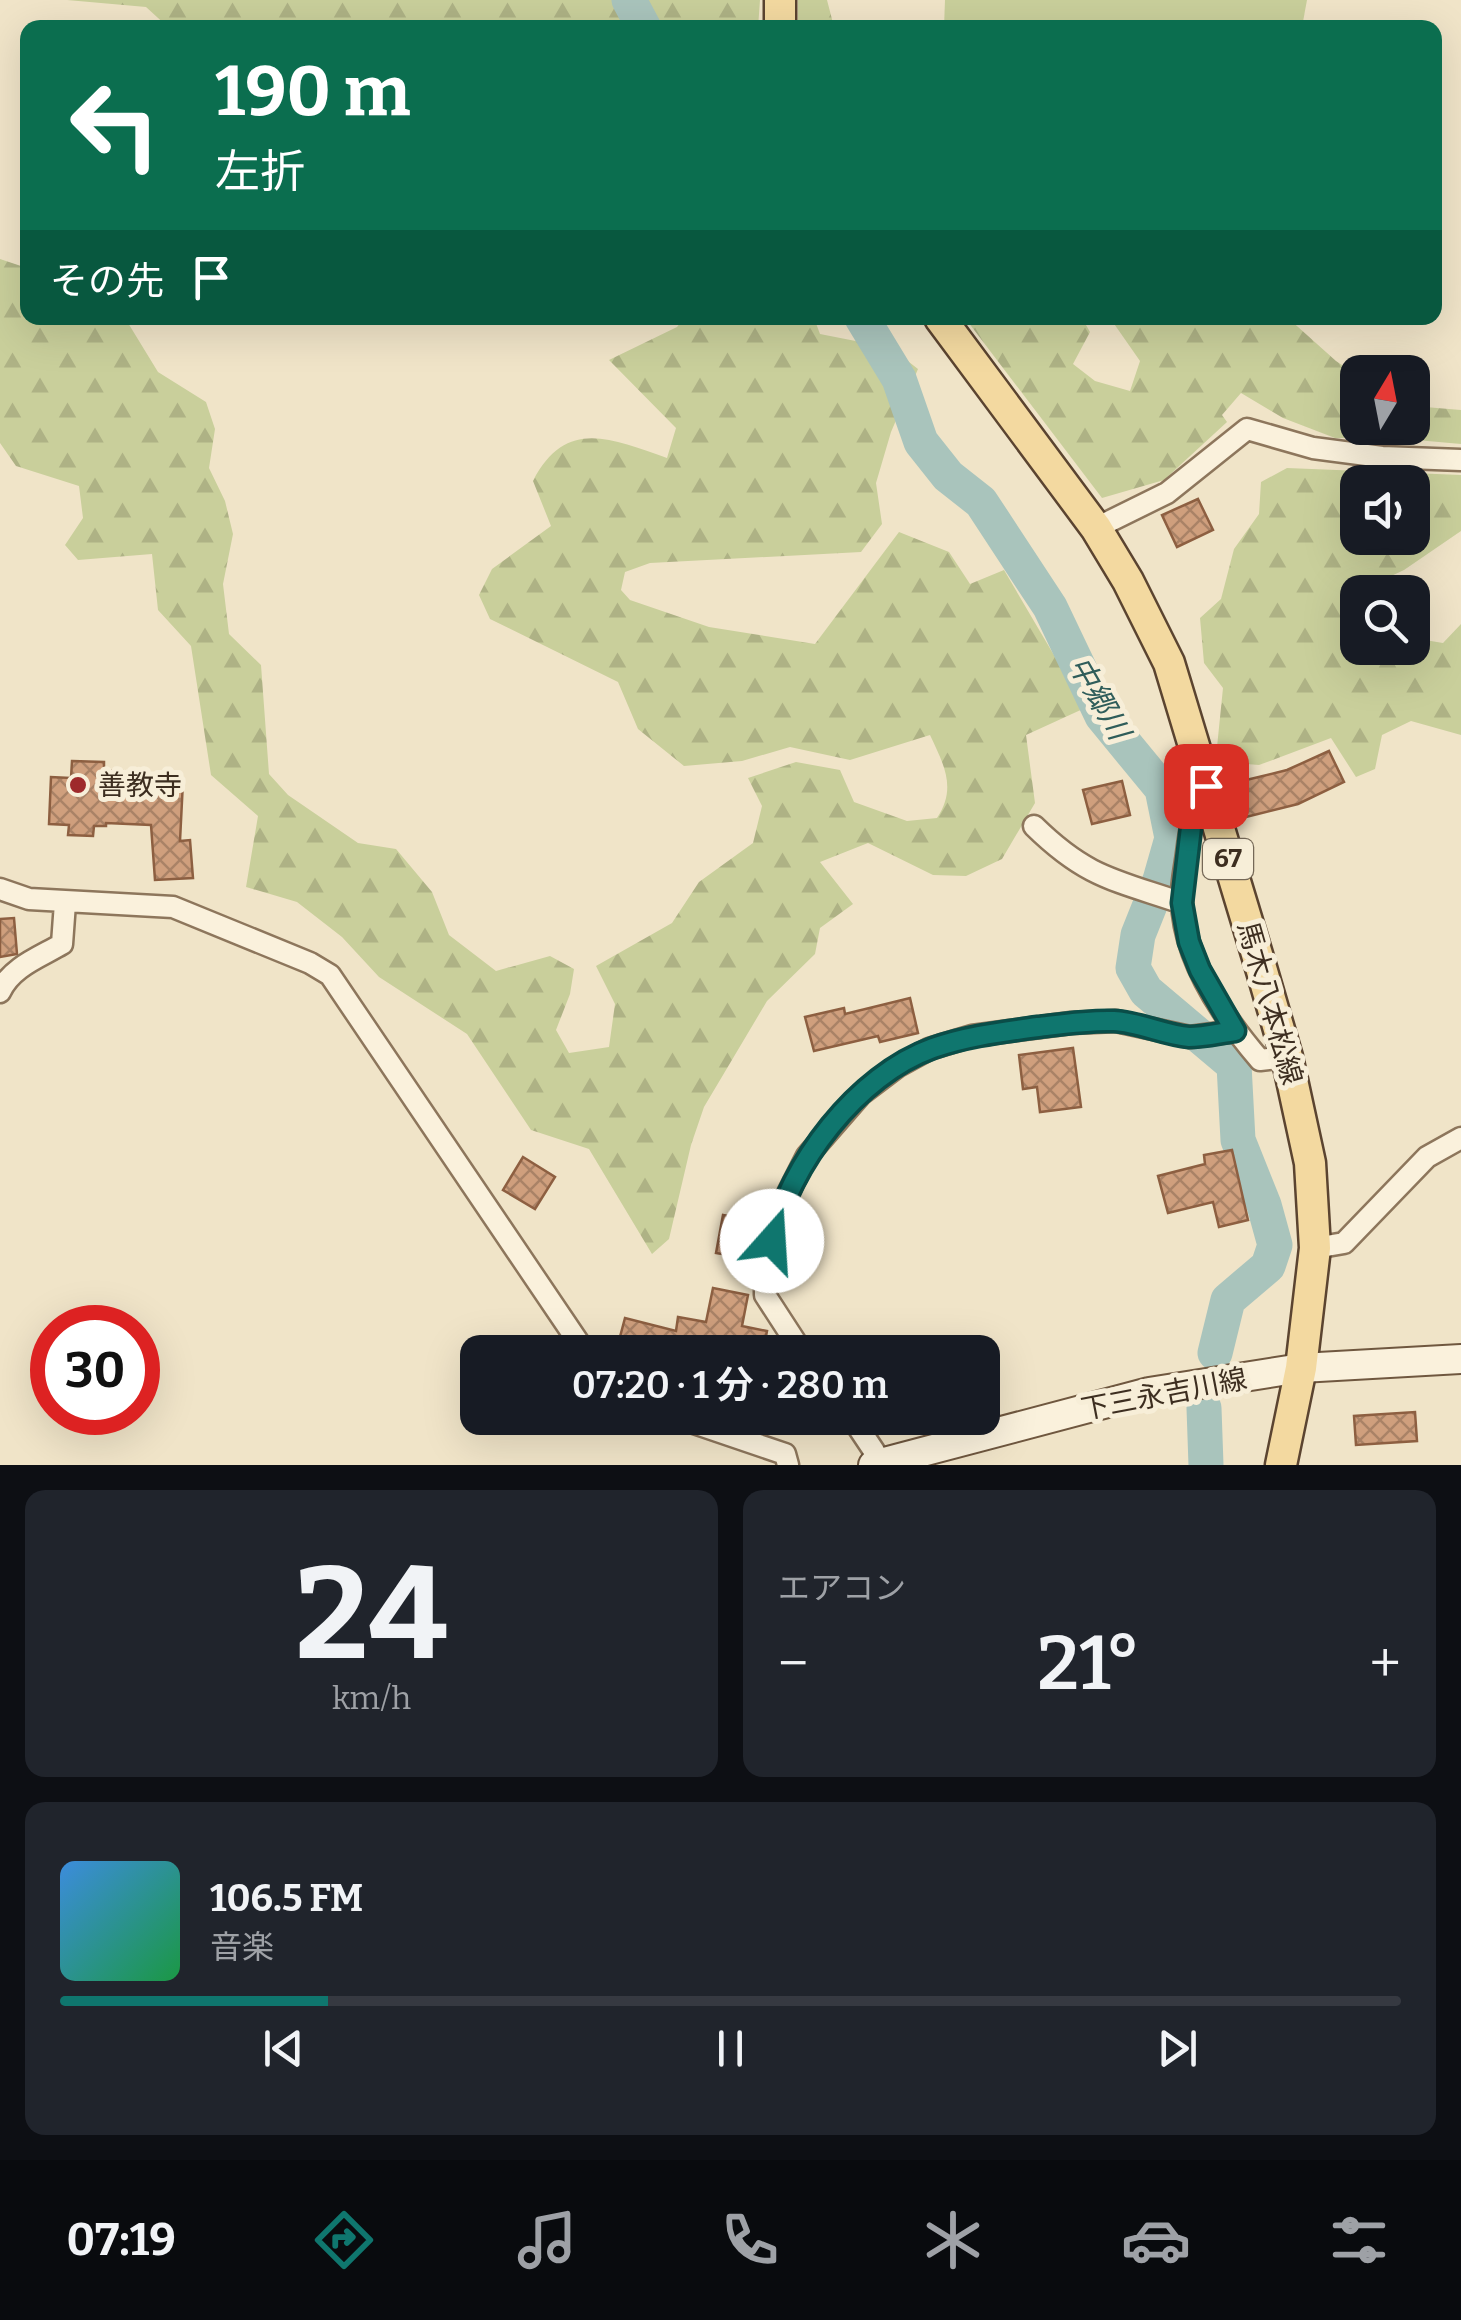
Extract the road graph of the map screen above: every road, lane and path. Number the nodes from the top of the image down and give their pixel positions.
1 (945, 325) edge
2 (1461, 460) edge
3 (1096, 528) junction
4 (1206, 786) junction
5 (1034, 826) dead end
6 (0, 889) edge
7 (1163, 897) junction
8 (65, 903) junction
9 (0, 992) edge
10 (1225, 1032) junction
11 (1287, 1057) junction
12 (1461, 1138) edge
13 (1315, 1248) junction
14 (574, 1335) edge
15 (791, 1335) edge
16 (1461, 1359) edge
17 (1301, 1368) junction
18 (729, 1435) edge
19 (863, 1435) edge
20 (876, 1464) edge
21 (788, 1465) edge
22 (1281, 1465) edge

1 - 3 main road, 馬木八本松線 / 67
2 - 3 street
3 - 4 main road, 馬木八本松線 / 67
4 - 7 street
4 - 11 main road, 馬木八本松線 / 67
5 - 7 street
6 - 8 street
7 - 10 street
8 - 9 street
8 - 14 street
10 - 11 street
10 - 15 street
11 - 13 main road, 馬木八本松線 / 67
12 - 13 street
13 - 17 main road, 馬木八本松線 / 67
16 - 17 main road, 下三永吉川線
17 - 20 main road, 下三永吉川線
17 - 22 main road, 馬木八本松線 / 67
18 - 21 street
19 - 20 street

